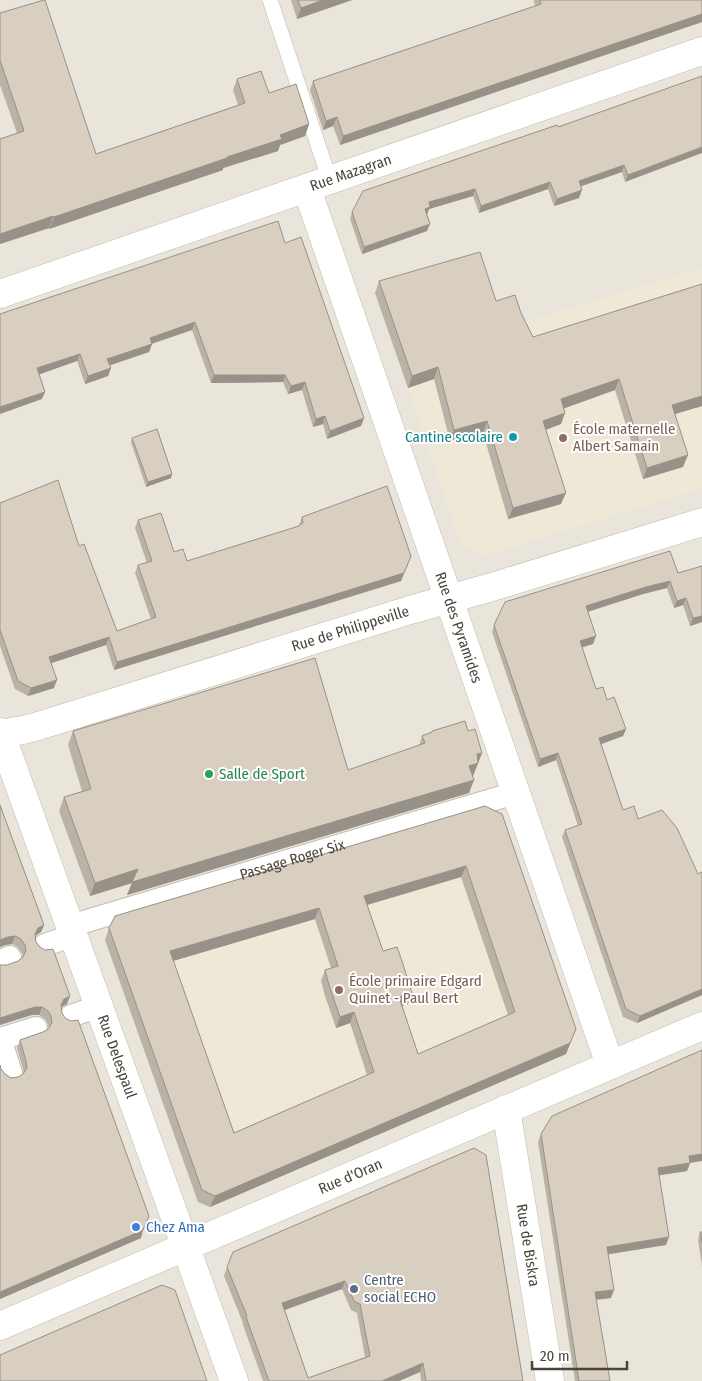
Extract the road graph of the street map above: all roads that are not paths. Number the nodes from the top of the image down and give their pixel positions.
1 (270, 0) edge
2 (702, 52) edge
3 (318, 185) junction
4 (0, 294) edge
5 (702, 522) edge
6 (448, 600) junction
7 (0, 733) edge
8 (515, 793) junction
9 (72, 930) junction
10 (45, 945) dead end
11 (99, 1006) junction
12 (71, 1016) dead end
13 (702, 1026) edge
14 (36, 1028) dead end
15 (0, 1039) edge
16 (610, 1065) junction
17 (12, 1073) dead end
18 (506, 1109) junction
19 (186, 1246) junction
20 (0, 1326) edge
21 (234, 1381) edge
22 (550, 1381) edge

1 - 3 lane
2 - 3 street, Rue Mazagran
3 - 4 street, Rue Mazagran
3 - 6 street, Rue des Pyramides
5 - 6 street, Rue de Philippeville
6 - 7 street, Rue de Philippeville
6 - 8 street, Rue des Pyramides
7 - 9 street, Rue Delespaul
8 - 9 street, Passage Roger Six
8 - 16 street, Rue des Pyramides
9 - 10 street, Passage Roger Six
9 - 11 street, Rue Delespaul
11 - 12 street
11 - 19 street, Rue Delespaul
13 - 16 street, Rue d'Oran
14 - 15 street
15 - 17 street
16 - 18 street, Rue d'Oran
18 - 19 street, Rue d'Oran
18 - 22 street, Rue de Biskra
19 - 20 street, Rue d'Oran
19 - 21 street, Rue Delespaul

